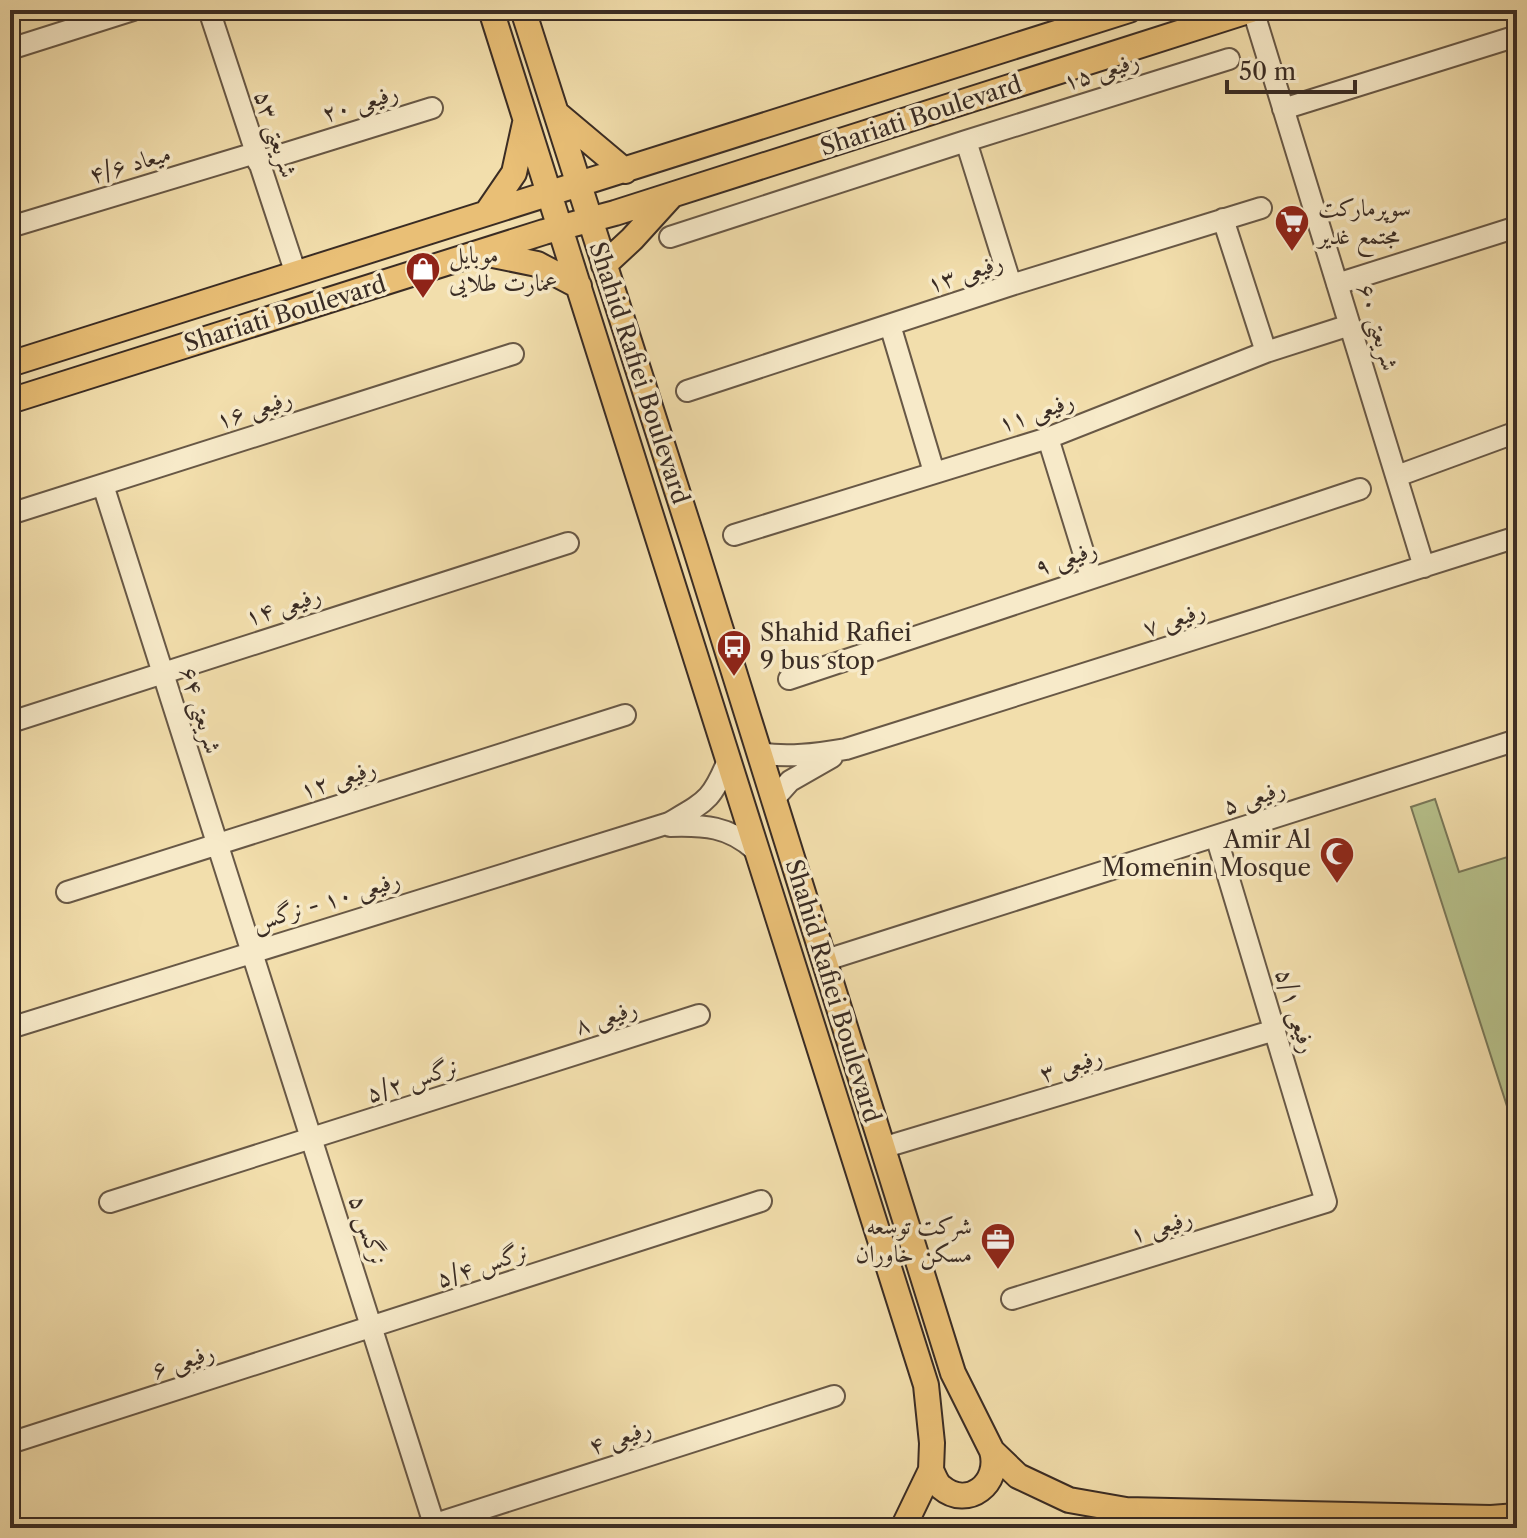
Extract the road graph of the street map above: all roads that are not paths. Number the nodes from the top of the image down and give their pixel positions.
1 (133, 10) edge
2 (209, 10) edge
3 (491, 10) edge
4 (523, 10) edge
5 (1129, 10) edge
6 (1252, 10) edge
7 (1517, 36) edge
8 (10, 49) edge
9 (1229, 59) dead end
10 (432, 108) dead end
11 (1283, 109) junction
12 (554, 111) junction
13 (526, 121) junction
14 (966, 141) junction
15 (258, 162) junction
16 (625, 171) junction
17 (579, 184) junction
18 (549, 192) junction
19 (672, 195) junction
20 (1261, 208) dead end
21 (488, 211) junction
22 (590, 219) junction
23 (1223, 219) junction
24 (10, 227) edge
25 (1517, 227) edge
26 (561, 228) junction
27 (670, 237) dead end
28 (480, 253) junction
29 (604, 265) junction
30 (296, 274) junction
31 (1337, 284) junction
32 (1011, 285) junction
33 (579, 286) junction
34 (890, 325) junction
35 (1350, 325) junction
36 (1266, 352) junction
37 (513, 354) dead end
38 (10, 364) edge
39 (687, 391) dead end
40 (10, 401) edge
41 (1517, 432) edge
42 (1048, 438) junction
43 (934, 472) junction
44 (1397, 476) junction
45 (103, 485) junction
46 (1360, 489) dead end
47 (10, 514) edge
48 (734, 535) dead end
49 (1517, 537) edge
50 (568, 543) dead end
51 (1424, 567) junction
52 (1091, 577) junction
53 (162, 672) junction
54 (789, 679) dead end
55 (625, 715) dead end
56 (14, 721) dead end
57 (1517, 740) edge
58 (846, 749) junction
59 (758, 753) junction
60 (729, 758) junction
61 (773, 800) junction
62 (658, 827) junction
63 (1216, 836) junction
64 (216, 845) junction
65 (755, 850) junction
66 (67, 892) dead end
67 (250, 952) junction
68 (823, 961) junction
69 (699, 1015) dead end
70 (10, 1028) edge
71 (1275, 1030) junction
72 (529, 1070) joint
73 (312, 1140) junction
74 (882, 1148) junction
75 (761, 1201) dead end
76 (110, 1202) dead end
77 (1326, 1202) joint
78 (1012, 1299) dead end
79 (372, 1328) junction
80 (834, 1396) dead end
81 (10, 1443) edge
82 (992, 1451) junction
83 (931, 1470) junction
84 (1517, 1516) edge
85 (428, 1526) edge
86 (903, 1528) edge

1 - 8 street
2 - 15 street, شریعتی ۵۳
3 - 13 main road, Shahid Rafiei Boulevard
4 - 12 main road, Shahid Rafiei Boulevard
5 - 16 main road, Shariati Boulevard
6 - 11 street, شریعتی ۶۰
6 - 19 main road, Shariati Boulevard
7 - 11 street
9 - 14 street, رفیعی ۱۵
10 - 15 street, رفیعی ۲۰
11 - 31 street, شریعتی ۶۰
12 - 16 main road
12 - 17 main road, Shahid Rafiei Boulevard
13 - 18 main road, Shahid Rafiei Boulevard
13 - 21 main road
14 - 27 street, رفیعی ۱۵
14 - 32 street
15 - 24 street, میعاد ۴/۶
15 - 30 street, شریعتی ۵۳
16 - 17 main road, Shariati Boulevard
17 - 18 main road, Shariati Boulevard
17 - 22 main road, Shahid Rafiei Boulevard
18 - 21 main road, Shariati Boulevard
18 - 26 main road, Shahid Rafiei Boulevard
19 - 22 main road, Shariati Boulevard
19 - 29 main road
20 - 23 street, رفیعی ۱۳
21 - 30 main road, Shariati Boulevard
22 - 26 main road, Shariati Boulevard
22 - 29 main road, Shahid Rafiei Boulevard
23 - 32 street, رفیعی ۱۳
23 - 36 street
25 - 31 street
26 - 28 main road, Shariati Boulevard
26 - 33 main road, Shahid Rafiei Boulevard
28 - 33 main road
28 - 40 main road, Shariati Boulevard
29 - 59 main road, Shahid Rafiei Boulevard
30 - 38 main road, Shariati Boulevard
31 - 35 street, شریعتی ۶۰
32 - 34 street, رفیعی ۱۳
33 - 60 main road, Shahid Rafiei Boulevard
34 - 39 street, رفیعی ۱۳
34 - 43 street
35 - 36 street, رفیعی ۱۱
35 - 44 street, شریعتی ۶۰
36 - 42 street, رفیعی ۱۱
37 - 45 street, رفیعی ۱۶
41 - 44 street
42 - 43 street, رفیعی ۱۱
42 - 52 street
43 - 48 street, رفیعی ۱۱
44 - 51 street, شریعتی ۶۰
45 - 47 street, رفیعی ۱۶
45 - 53 street, شریعتی ۶۴
46 - 52 street, رفیعی ۹
49 - 51 street, رفیعی ۷
50 - 53 street, رفیعی ۱۴
51 - 58 street, رفیعی ۷
52 - 54 street, رفیعی ۹
53 - 56 street, رفیعی ۱۴
53 - 64 street, شریعتی ۶۴
55 - 64 street, رفیعی ۱۲
57 - 63 street, رفیعی ۵
58 - 59 street
58 - 61 street
59 - 61 main road, Shahid Rafiei Boulevard
60 - 62 street
60 - 65 main road, Shahid Rafiei Boulevard
61 - 68 main road, Shahid Rafiei Boulevard
62 - 65 street
62 - 67 street, رفیعی ۱۰ - نرگس
63 - 68 street, رفیعی ۵
63 - 71 street, رفیعی ۵/۱
64 - 66 street, رفیعی ۱۲
64 - 67 street, شریعتی ۶۴
65 - 83 main road, Shahid Rafiei Boulevard
67 - 70 street, رفیعی ۱۰ - نرگس
67 - 73 street, نرگس ۵
68 - 74 main road, Shahid Rafiei Boulevard
69 - 72 street, رفیعی ۸
71 - 74 street, رفیعی ۳
71 - 77 street, رفیعی ۵/۱
72 - 73 street, نرگس ۵/۲
73 - 76 street, نرگس ۵/۲
73 - 79 street, نرگس ۵
74 - 82 main road, Shahid Rafiei Boulevard
75 - 79 street, نرگس ۵/۴
77 - 78 street, رفیعی ۱
79 - 81 street, رفیعی ۶
79 - 85 street, نرگس ۵
80 - 85 street, رفیعی ۴
82 - 83 main road
82 - 84 main road, Shahid Rafiei Boulevard
83 - 86 main road, Shahid Rafiei Boulevard

